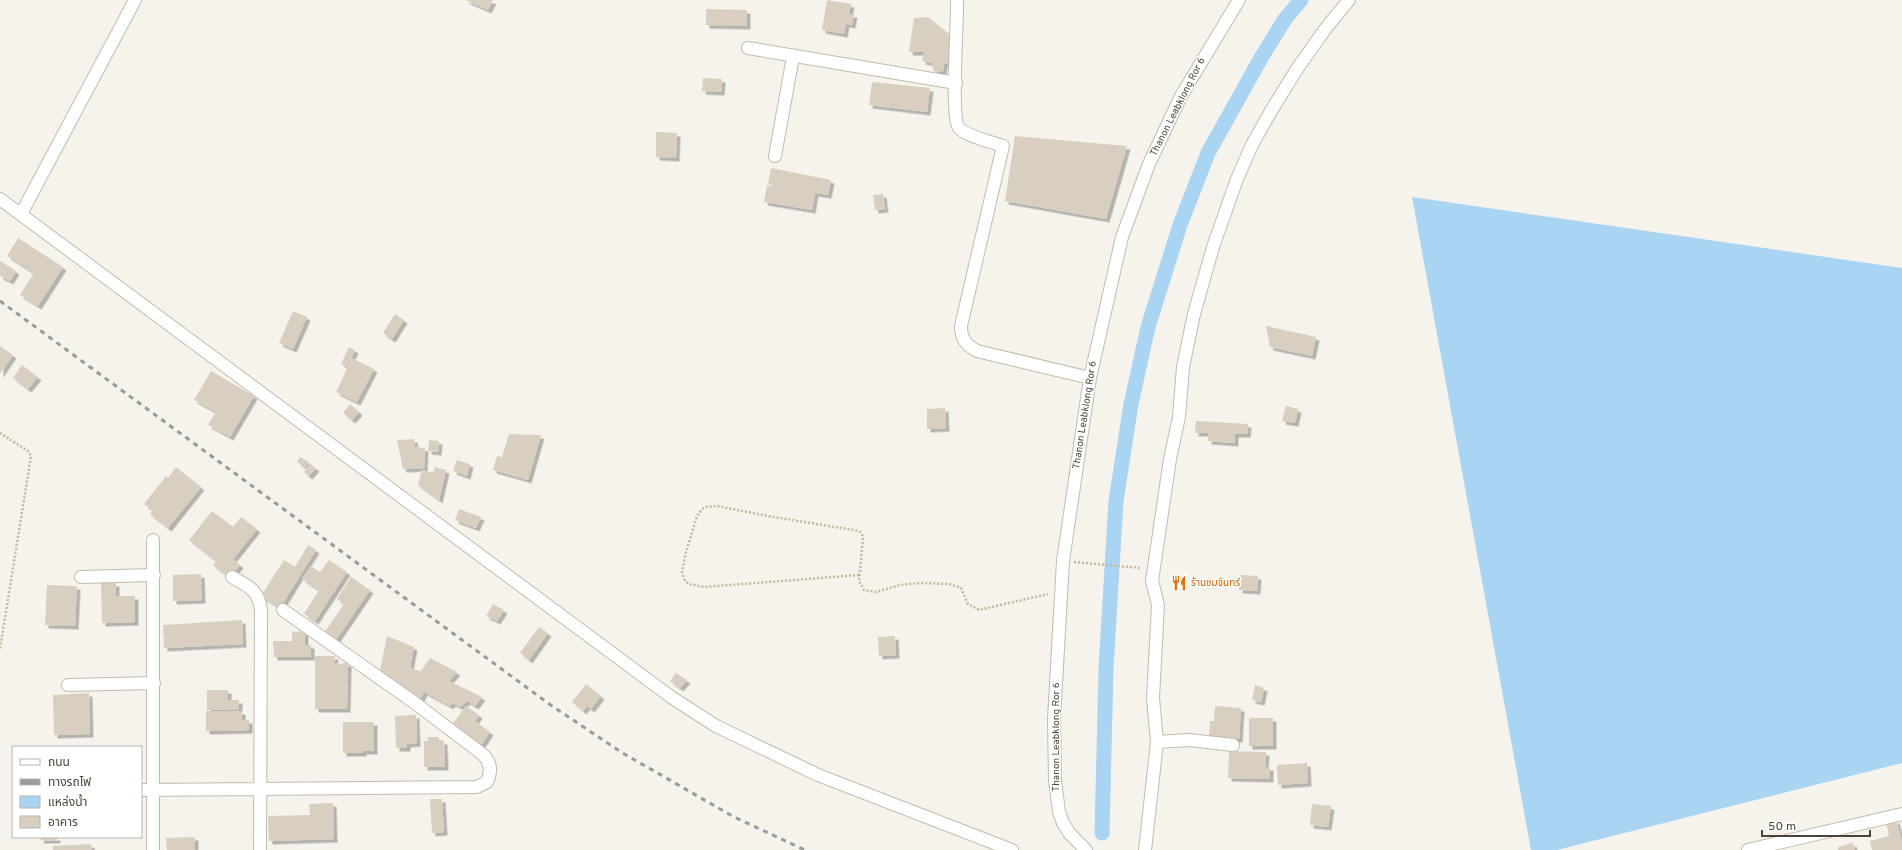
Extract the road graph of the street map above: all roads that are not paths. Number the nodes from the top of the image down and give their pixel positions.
1 (135, 0) edge
2 (957, 0) edge
3 (1239, 0) edge
4 (1349, 0) edge
5 (748, 48) dead end
6 (793, 56) junction
7 (956, 82) junction
8 (774, 156) dead end
9 (0, 199) edge
10 (21, 214) junction
11 (1090, 378) junction
12 (153, 540) dead end
13 (154, 575) junction
14 (81, 577) dead end
15 (232, 578) dead end
16 (282, 610) dead end
17 (154, 683) junction
18 (68, 685) dead end
19 (1158, 742) junction
20 (1233, 745) dead end
21 (261, 788) junction
22 (142, 790) edge
23 (154, 790) junction
24 (1902, 814) edge
25 (1077, 848) edge
26 (153, 850) edge
27 (260, 850) edge
28 (1012, 850) edge
29 (1146, 850) edge
30 (1748, 850) edge

1 - 10 street
2 - 7 street
3 - 11 street, Thanon Leabklong Ror 6
4 - 19 street
5 - 6 street
6 - 7 street
6 - 8 street
7 - 11 street
9 - 10 street
10 - 28 street
11 - 25 street, Thanon Leabklong Ror 6
12 - 13 street
13 - 14 street
13 - 17 street
15 - 21 street
16 - 21 street
17 - 18 street
17 - 23 street
19 - 20 street
19 - 29 street
21 - 23 street
21 - 27 street
22 - 23 street
23 - 26 street
24 - 30 street

